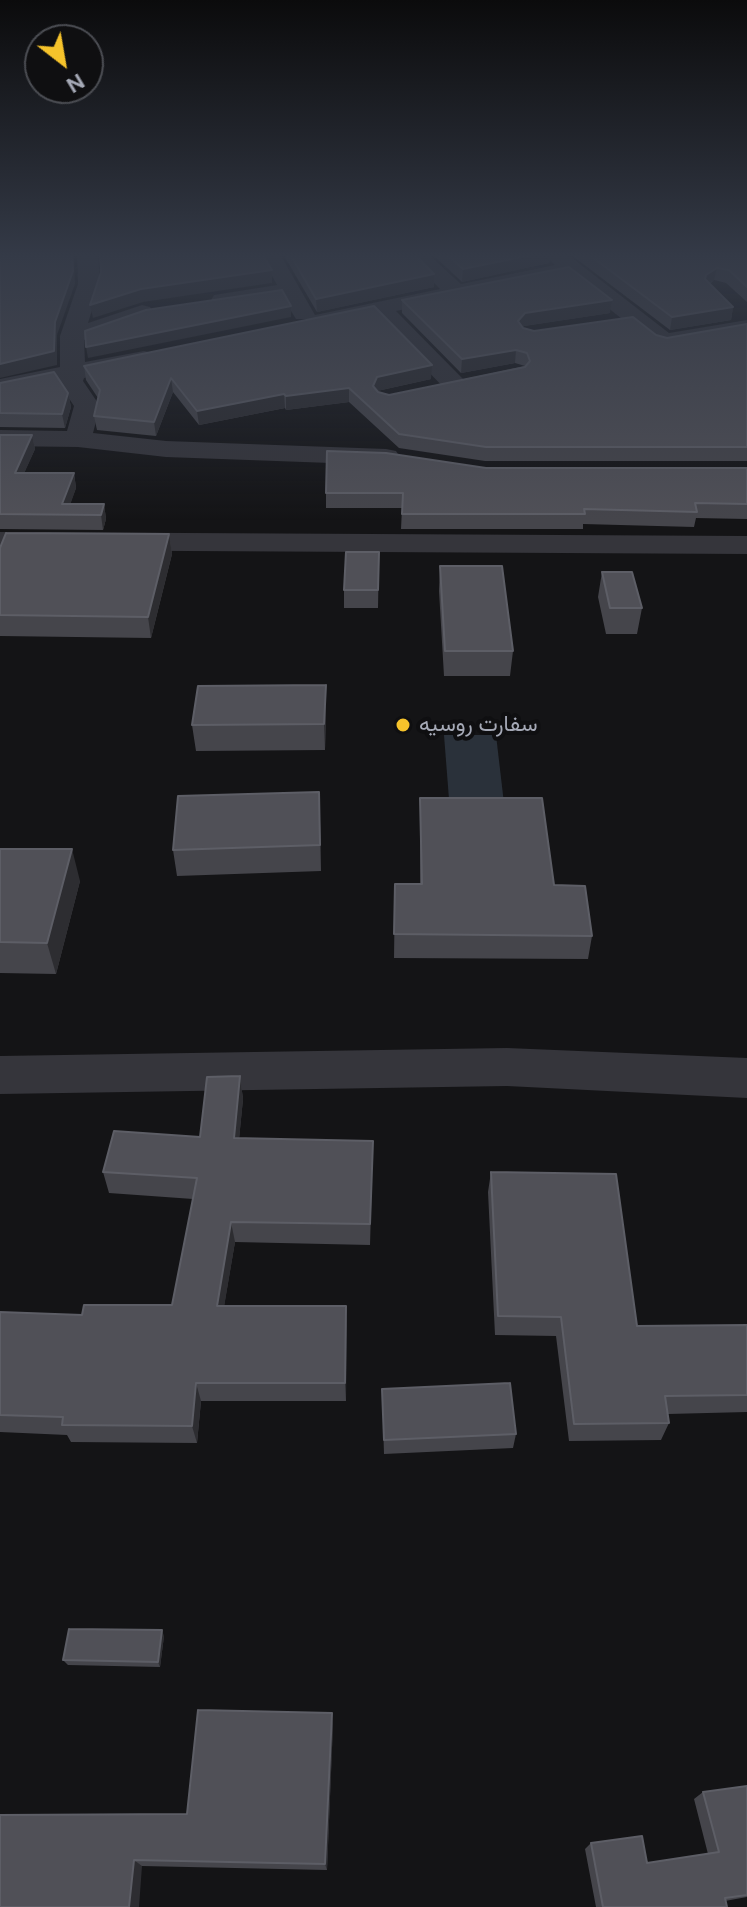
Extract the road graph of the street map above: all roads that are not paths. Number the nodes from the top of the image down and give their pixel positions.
1 (72, 343) edge
2 (414, 343) edge
3 (166, 353) edge
4 (73, 373) junction
5 (484, 379) edge
6 (455, 385) junction
7 (0, 387) edge
8 (428, 390) edge
9 (0, 438) edge
10 (78, 439) junction
11 (414, 461) edge
12 (0, 541) edge
13 (747, 545) edge
14 (0, 1075) edge
15 (747, 1078) edge

1 - 4 street
2 - 6 street
3 - 4 street
4 - 7 street
4 - 10 street
5 - 6 street
6 - 8 street
9 - 10 street
10 - 11 street
12 - 13 street
14 - 15 street

